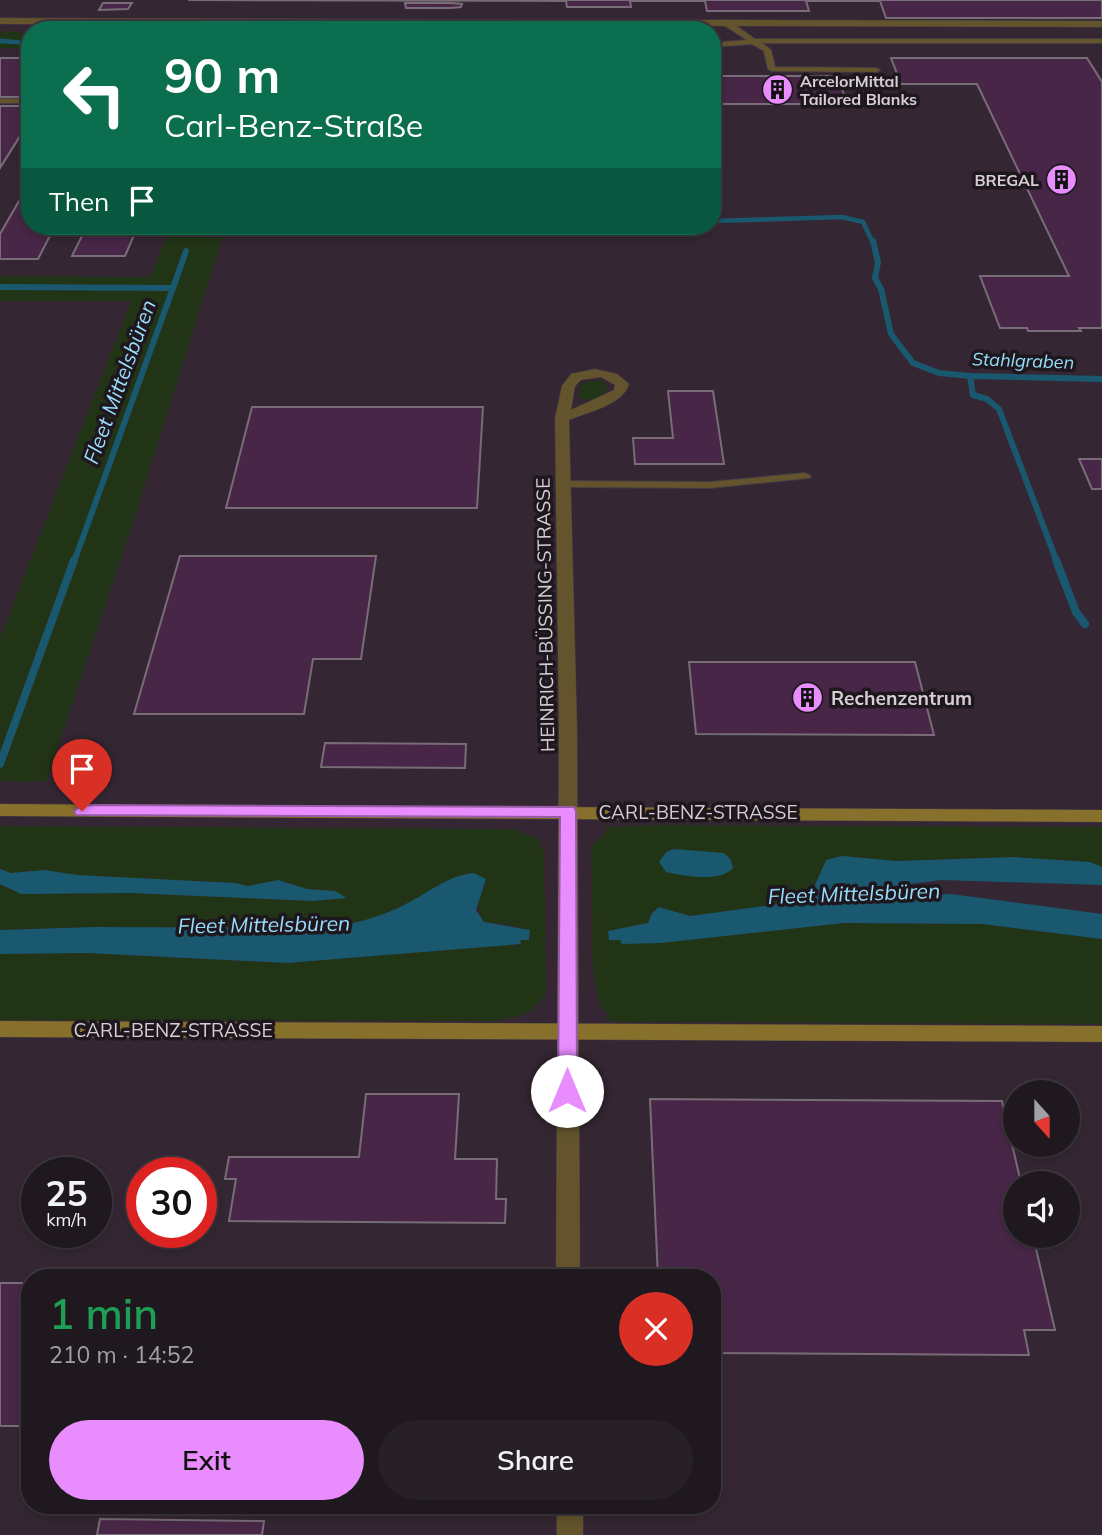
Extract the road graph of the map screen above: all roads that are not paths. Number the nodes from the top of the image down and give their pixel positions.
1 (0, 21) edge
2 (21, 21) edge
3 (721, 22) edge
4 (725, 22) junction
5 (1102, 23) edge
6 (756, 41) junction
7 (1102, 41) edge
8 (721, 44) edge
9 (876, 70) dead end
10 (0, 101) edge
11 (21, 101) edge
12 (562, 418) junction
13 (805, 476) dead end
14 (564, 484) junction
15 (0, 810) edge
16 (568, 811) junction
17 (1102, 816) edge
18 (0, 1029) edge
19 (567, 1032) junction
20 (1102, 1034) edge
21 (568, 1269) edge
22 (570, 1514) edge
23 (570, 1535) edge

1 - 2 street
3 - 4 street
4 - 5 street
4 - 6 lane
6 - 7 lane
6 - 8 lane
6 - 9 lane
10 - 11 lane
12 - 12 street, HEINRICH-BÜSSING-STRASSE
12 - 14 street, HEINRICH-BÜSSING-STRASSE
13 - 14 lane
14 - 16 street, HEINRICH-BÜSSING-STRASSE
15 - 16 street, CARL-BENZ-STRASSE
16 - 17 street, CARL-BENZ-STRASSE
16 - 19 street, HEINRICH-BÜSSING-STRASSE
18 - 19 street, CARL-BENZ-STRASSE
19 - 20 street, CARL-BENZ-STRASSE
19 - 21 street, HEINRICH-BÜSSING-STRASSE
22 - 23 street

